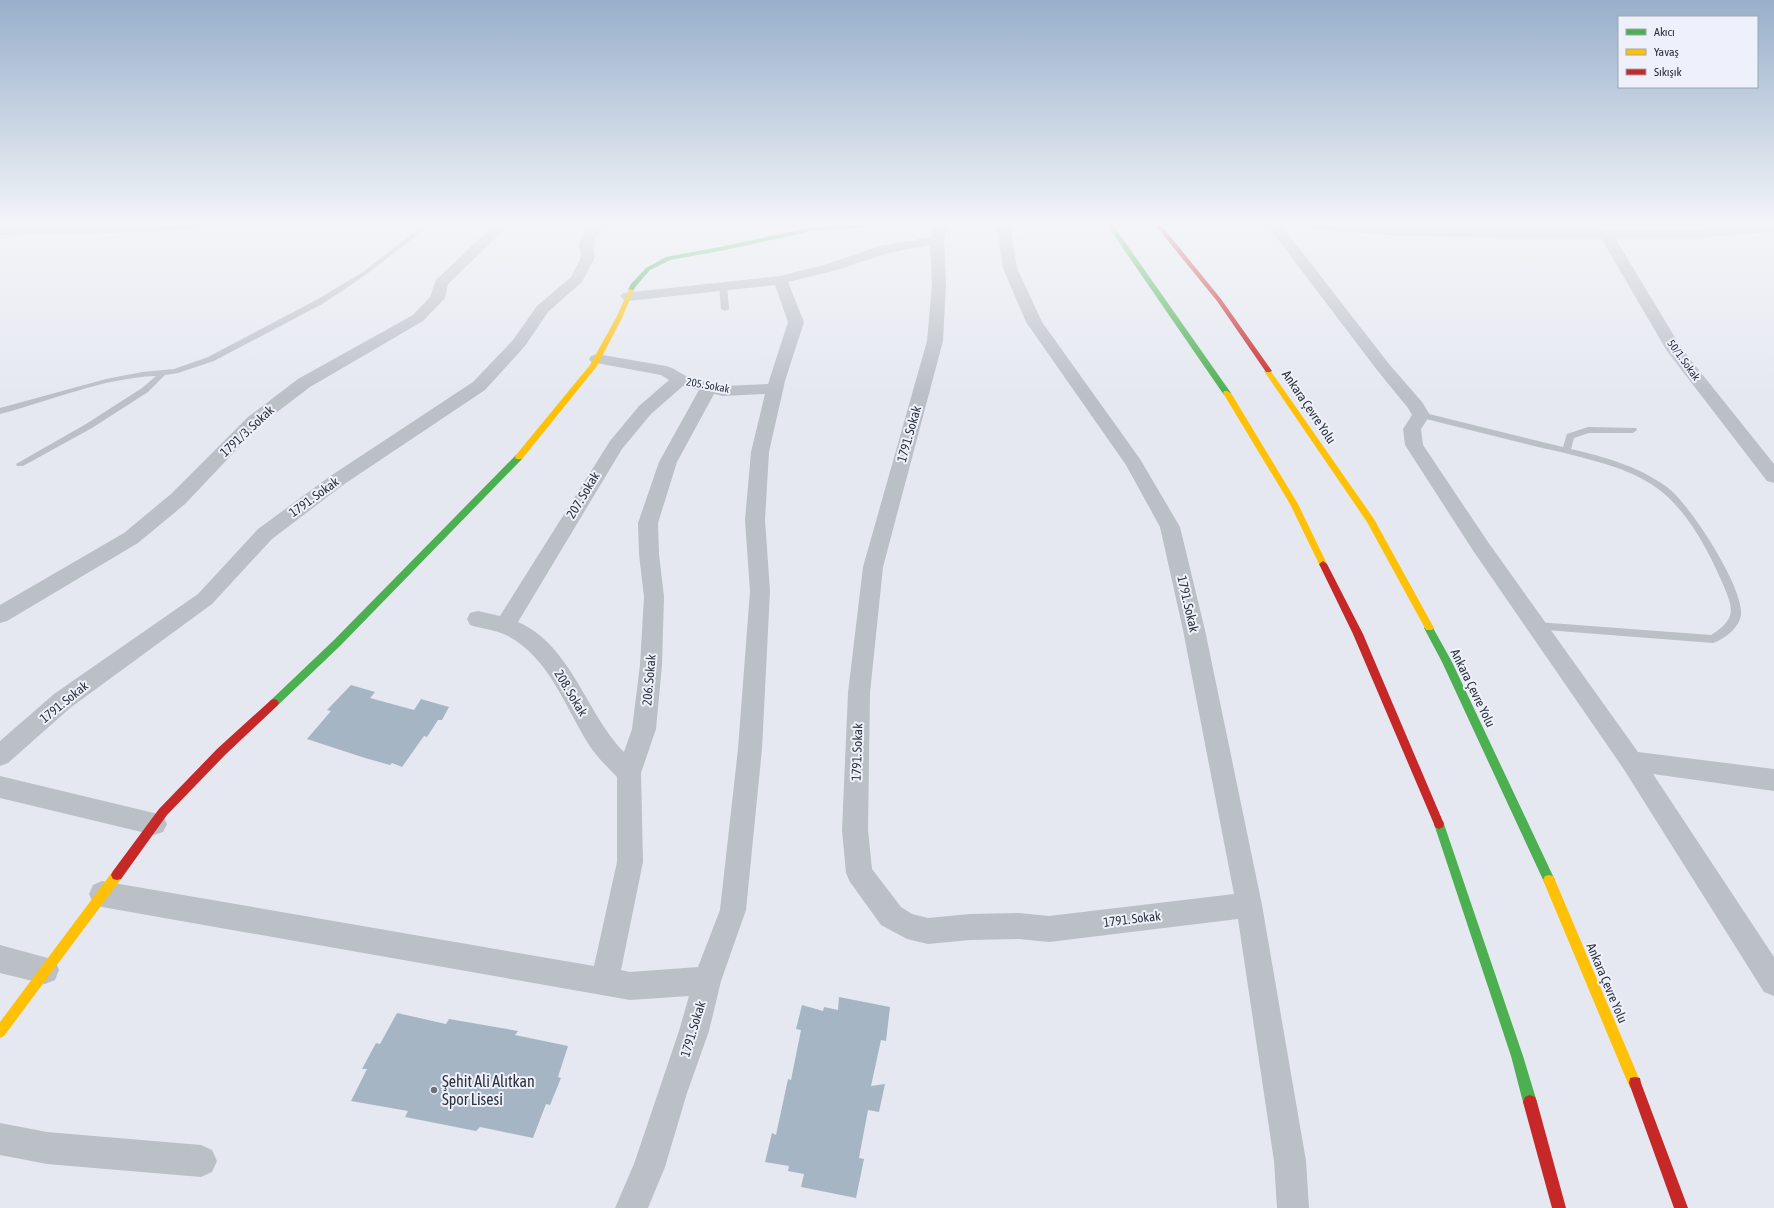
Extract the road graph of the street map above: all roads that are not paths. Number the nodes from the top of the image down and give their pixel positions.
1 (350, 281) edge
2 (443, 281) edge
3 (575, 281) edge
4 (636, 281) edge
5 (760, 281) edge
6 (781, 281) edge
7 (939, 281) edge
8 (1016, 281) edge
9 (1149, 281) edge
10 (1205, 281) edge
11 (1317, 281) edge
12 (1634, 281) edge
13 (723, 284) junction
14 (628, 296) junction
15 (725, 309) dead end
16 (597, 358) junction
17 (163, 373) junction
18 (680, 380) junction
19 (709, 387) junction
20 (775, 389) junction
21 (0, 411) edge
22 (1421, 415) junction
23 (1633, 430) dead end
24 (1566, 451) junction
25 (20, 464) dead end
26 (1774, 477) edge
27 (0, 615) edge
28 (478, 619) dead end
29 (505, 625) junction
30 (1537, 626) junction
31 (0, 756) edge
32 (1631, 761) junction
33 (630, 773) junction
34 (1774, 780) edge
35 (0, 786) edge
36 (154, 824) junction
37 (102, 894) junction
38 (1249, 905) junction
39 (0, 959) edge
40 (45, 970) junction
41 (605, 981) junction
42 (707, 981) junction
43 (1774, 982) edge
44 (0, 1032) edge
45 (0, 1139) edge
46 (201, 1161) dead end
47 (632, 1208) edge
48 (1293, 1208) edge
49 (1559, 1208) edge
50 (1681, 1208) edge

1 - 17 lane
2 - 27 street, 1791/3. Sokak
3 - 31 street, 1791. Sokak
4 - 14 main road
5 - 13 street
6 - 20 street, 1791. Sokak
7 - 38 street, 1791. Sokak
8 - 38 street, 1791. Sokak
9 - 49 main road
10 - 50 main road, Ankara Çevre Yolu
11 - 22 street
12 - 26 street, 50/1. Sokak
13 - 14 street
13 - 15 lane
14 - 16 main road
16 - 18 street, 205. Sokak
16 - 36 main road
17 - 21 lane
17 - 25 lane
18 - 19 street, 205. Sokak
18 - 29 street, 207. Sokak
19 - 20 street, 205. Sokak
19 - 33 street, 206. Sokak
20 - 42 street, 1791. Sokak
22 - 24 lane
22 - 30 street
23 - 24 lane
24 - 30 lane
28 - 29 street, 208. Sokak
29 - 33 street, 208. Sokak
30 - 32 street
32 - 34 street
32 - 43 street
33 - 41 street, 206. Sokak
35 - 36 street
36 - 37 main road
37 - 40 main road
37 - 41 street
38 - 48 street, 1791. Sokak
39 - 40 street
40 - 44 main road
41 - 42 street
42 - 47 street, 1791. Sokak
45 - 46 street

